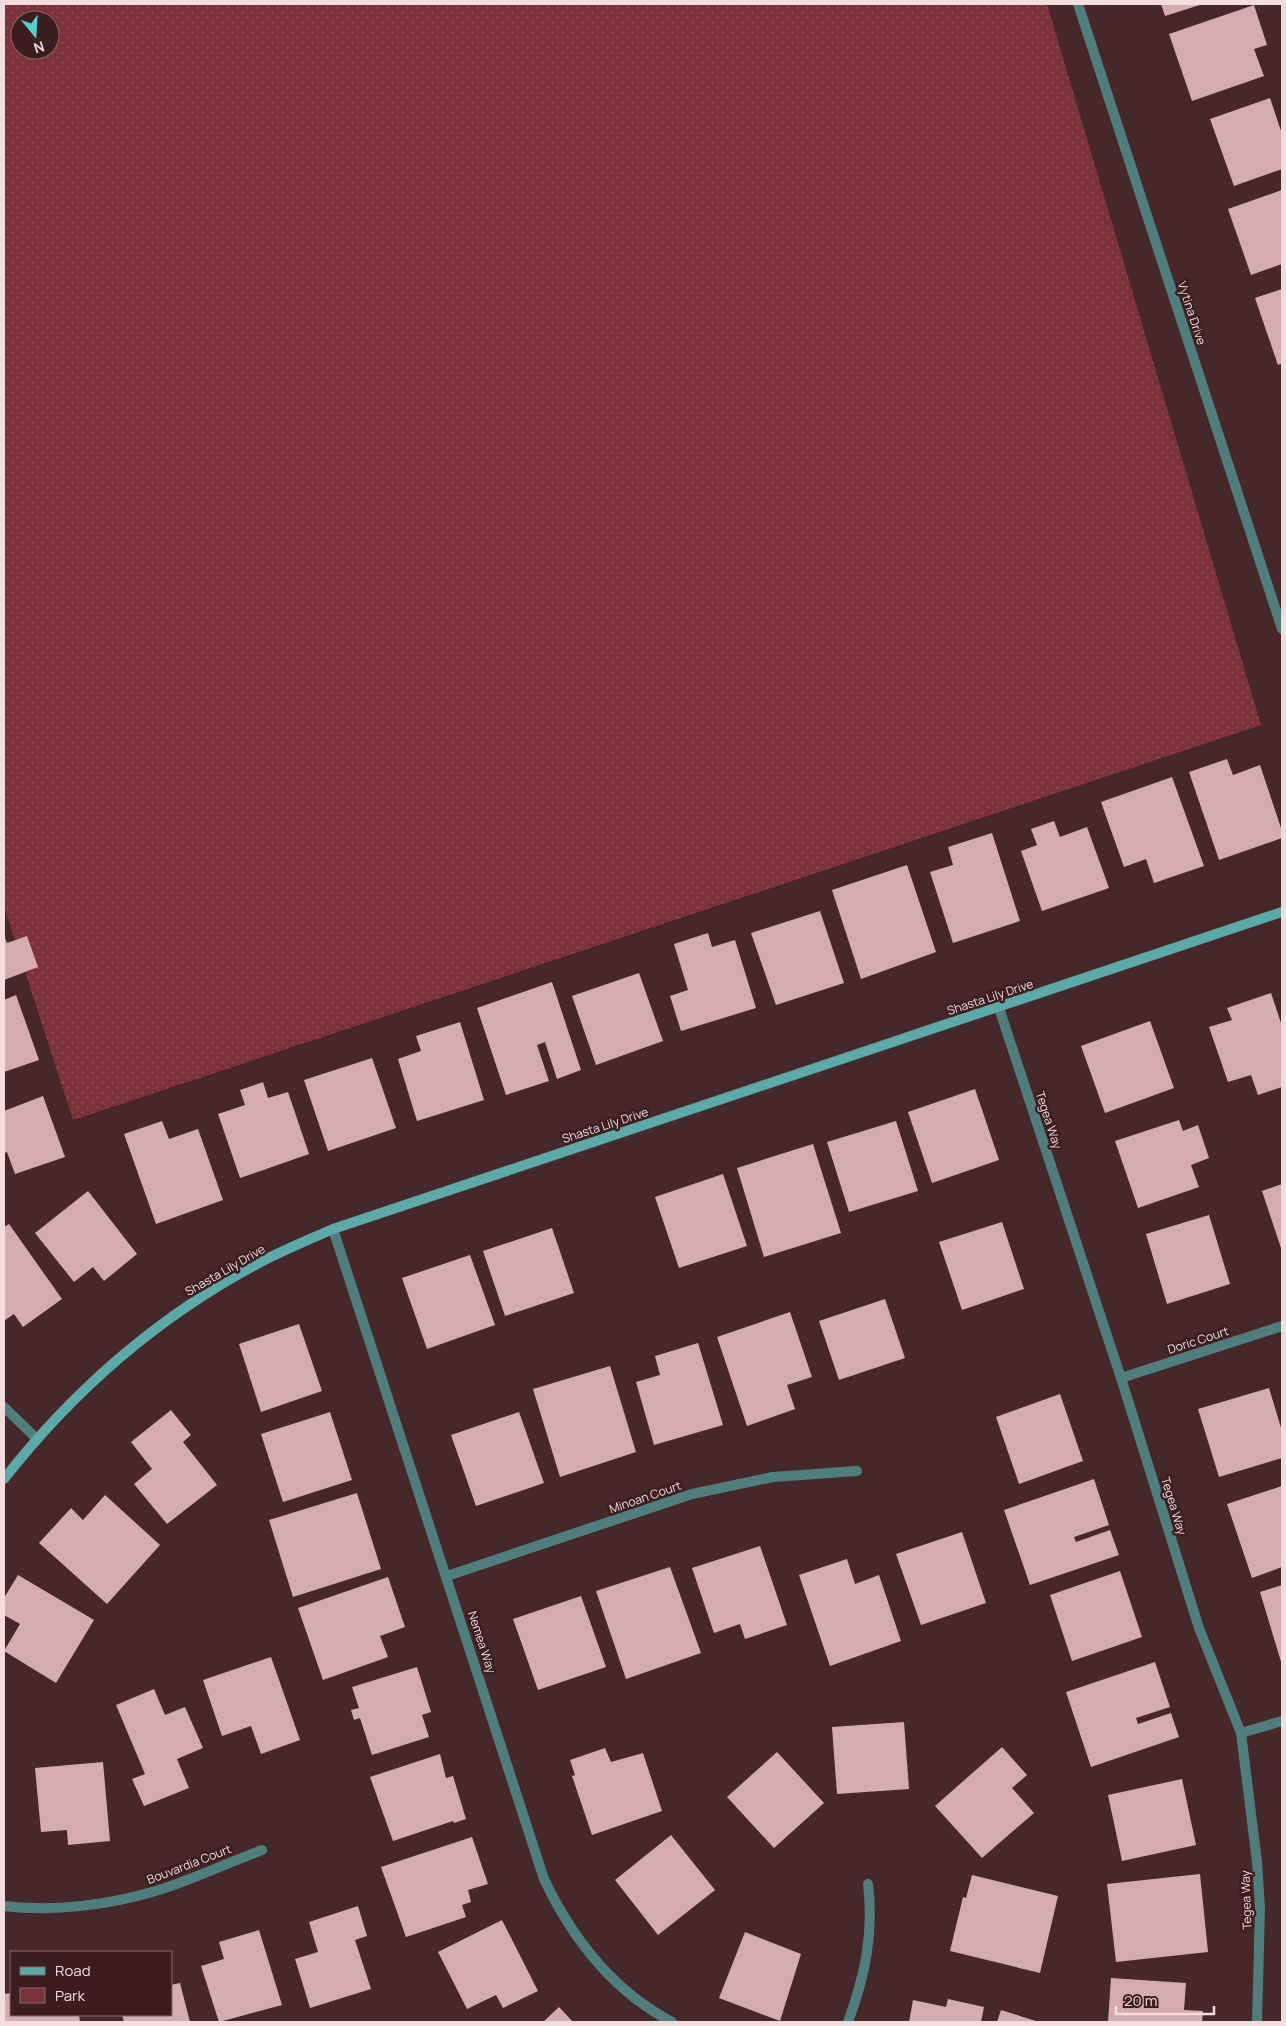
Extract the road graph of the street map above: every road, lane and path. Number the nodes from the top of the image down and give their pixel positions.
1 (1078, 4) edge
2 (1282, 629) edge
3 (1282, 912) edge
4 (999, 1008) junction
5 (333, 1229) junction
6 (1282, 1326) edge
7 (1121, 1378) junction
8 (4, 1407) edge
9 (36, 1438) junction
10 (857, 1471) dead end
11 (4, 1479) edge
12 (447, 1576) junction
13 (1282, 1721) edge
14 (1241, 1733) junction
15 (262, 1850) dead end
16 (868, 1884) dead end
17 (4, 1906) edge
18 (672, 2022) edge
19 (848, 2022) edge
20 (1257, 2022) edge

1 - 2 street, Vytina Drive
3 - 4 street, Shasta Lily Drive
4 - 5 street, Shasta Lily Drive
4 - 7 street, Tegea Way
5 - 9 street, Shasta Lily Drive
5 - 12 street, Nemea Way
6 - 7 street, Doric Court
7 - 14 street, Tegea Way
8 - 9 street
9 - 11 street, Shasta Lily Drive
10 - 12 street, Minoan Court
12 - 18 street, Nemea Way
13 - 14 street
14 - 20 street, Tegea Way
15 - 17 street, Bouvardia Court
16 - 19 street

